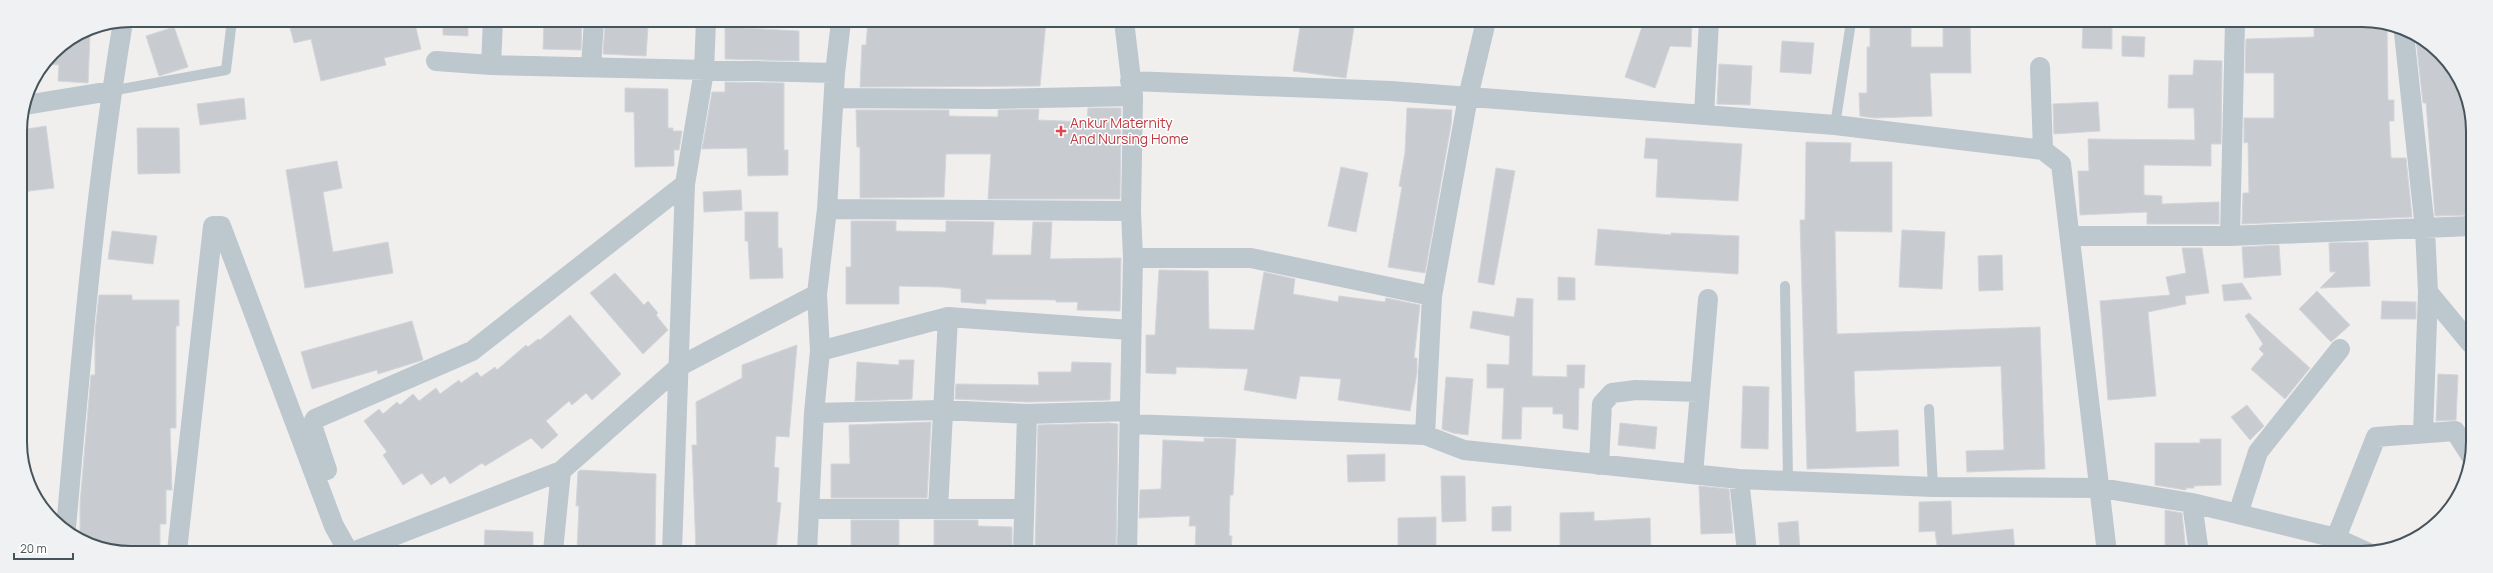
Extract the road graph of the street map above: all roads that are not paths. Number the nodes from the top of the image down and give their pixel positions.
1 (231, 27) edge
2 (493, 27) edge
3 (594, 27) edge
4 (706, 27) edge
5 (840, 27) edge
6 (1125, 27) edge
7 (1485, 27) edge
8 (1709, 27) edge
9 (1851, 27) edge
10 (2236, 27) edge
11 (122, 28) edge
12 (2404, 36) edge
13 (436, 61) dead end
14 (491, 65) junction
15 (2040, 67) dead end
16 (591, 68) junction
17 (704, 71) junction
18 (835, 73) junction
19 (1131, 88) junction
20 (111, 91) junction
21 (1468, 97) junction
22 (834, 98) junction
23 (31, 104) edge
24 (1704, 115) junction
25 (1835, 125) junction
26 (2043, 150) junction
27 (685, 184) junction
28 (828, 209) junction
29 (1131, 211) junction
30 (2466, 226) edge
31 (2425, 229) junction
32 (2070, 236) junction
33 (2230, 236) junction
34 (1133, 258) junction
35 (1785, 286) dead end
36 (2428, 292) junction
37 (817, 294) junction
38 (1432, 296) junction
39 (1708, 299) dead end
40 (948, 317) junction
41 (1130, 330) junction
42 (2466, 338) edge
43 (2340, 349) dead end
44 (820, 351) junction
45 (680, 366) junction
46 (1700, 392) junction
47 (1929, 409) dead end
48 (942, 410) junction
49 (814, 413) junction
50 (1027, 414) junction
51 (1129, 418) junction
52 (2423, 433) junction
53 (1425, 435) junction
54 (2466, 448) edge
55 (1599, 464) junction
56 (561, 471) junction
57 (1693, 474) junction
58 (1739, 479) junction
59 (1788, 481) junction
60 (1933, 487) junction
61 (2101, 488) junction
62 (2192, 503) junction
63 (809, 509) junction
64 (938, 509) junction
65 (1024, 509) junction
66 (2238, 514) junction
67 (66, 524) edge
68 (2336, 538) junction
69 (178, 546) edge
70 (346, 546) edge
71 (348, 546) edge
72 (368, 546) edge
73 (554, 546) edge
74 (672, 546) edge
75 (807, 546) edge
76 (1022, 546) edge
77 (1128, 546) edge
78 (1746, 546) edge
79 (2106, 546) edge
80 (2198, 546) edge
81 (2354, 546) edge

1 - 20 lane
2 - 14 street
3 - 16 street
4 - 17 street
5 - 18 street
6 - 19 street
7 - 21 street
8 - 24 street
9 - 25 lane
10 - 33 street
11 - 20 street
12 - 31 street
13 - 14 street
14 - 16 street
15 - 26 street
16 - 17 street
17 - 18 street
17 - 27 street
18 - 22 street
19 - 21 street
19 - 22 street
19 - 29 street
20 - 23 street
20 - 67 street
21 - 24 street
21 - 38 street
22 - 28 street
24 - 25 street
25 - 26 street
26 - 32 street
27 - 45 street
27 - 71 street
28 - 29 street
28 - 37 street
29 - 34 street
30 - 31 street
31 - 33 street
31 - 36 street
32 - 33 street
32 - 61 street
34 - 38 street
34 - 41 street
35 - 59 lane
36 - 42 street
36 - 52 street
37 - 44 street
37 - 45 street
38 - 53 street
39 - 46 street
40 - 41 street
40 - 44 street
40 - 48 street
41 - 51 street
43 - 66 street
44 - 49 street
45 - 56 street
45 - 74 street
46 - 55 street
46 - 57 street
47 - 60 lane
48 - 49 street
48 - 50 street
48 - 64 street
49 - 63 street
50 - 51 street
50 - 65 street
51 - 53 street
51 - 77 street
52 - 54 street
52 - 68 street
53 - 55 street
55 - 57 street
56 - 72 street
56 - 73 street
57 - 58 street
58 - 59 street
58 - 78 street
59 - 60 street
60 - 61 street
61 - 62 street
61 - 79 street
62 - 66 street
62 - 80 street
63 - 64 street
63 - 75 street
64 - 65 street
65 - 76 street
66 - 68 street
68 - 81 street
69 - 70 street

